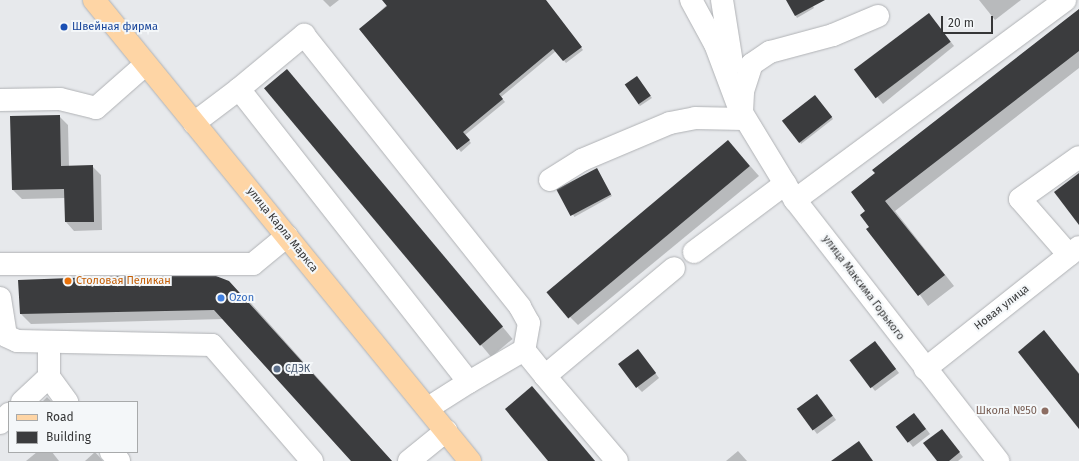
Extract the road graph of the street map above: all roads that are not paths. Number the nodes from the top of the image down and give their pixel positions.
1 (94, 0) edge
2 (691, 0) edge
3 (722, 0) edge
4 (1065, 0) edge
5 (878, 16) dead end
6 (145, 65) junction
7 (239, 89) junction
8 (0, 100) edge
9 (742, 113) junction
10 (194, 123) junction
11 (1079, 157) edge
12 (550, 180) dead end
13 (790, 192) junction
14 (287, 236) junction
15 (1074, 251) edge
16 (694, 252) dead end
17 (0, 264) edge
18 (674, 268) dead end
19 (0, 298) edge
20 (2, 342) edge
21 (49, 342) junction
22 (524, 350) junction
23 (925, 369) junction
24 (49, 376) junction
25 (545, 376) junction
26 (469, 382) junction
27 (23, 401) edge
28 (66, 401) edge
29 (428, 408) junction
30 (8, 415) edge
31 (0, 423) edge
32 (446, 431) junction
33 (112, 453) edge
34 (119, 461) edge
35 (312, 461) edge
36 (409, 461) edge
37 (470, 461) edge
38 (617, 461) edge
39 (998, 461) edge

1 - 6 main road, улица Карла Маркса
2 - 9 street
3 - 9 street
4 - 13 street
5 - 9 street
6 - 8 street
6 - 10 main road, улица Карла Маркса
7 - 10 street
7 - 22 street
7 - 26 street
9 - 12 street
9 - 13 street, улица Максима Горького
10 - 14 main road, улица Карла Маркса
11 - 15 street
13 - 16 street
13 - 23 street, улица Максима Горького
14 - 17 street
14 - 29 main road, улица Карла Маркса
15 - 23 street, Новая улица
18 - 25 street
19 - 20 street
20 - 21 street
21 - 24 street
21 - 35 street
22 - 25 street
22 - 26 street
23 - 39 street, улица Максима Горького
24 - 27 street
24 - 28 street
25 - 38 street
26 - 29 street
29 - 32 main road, улица Карла Маркса
30 - 31 street
32 - 36 street
32 - 37 main road, улица Карла Маркса
33 - 34 street

